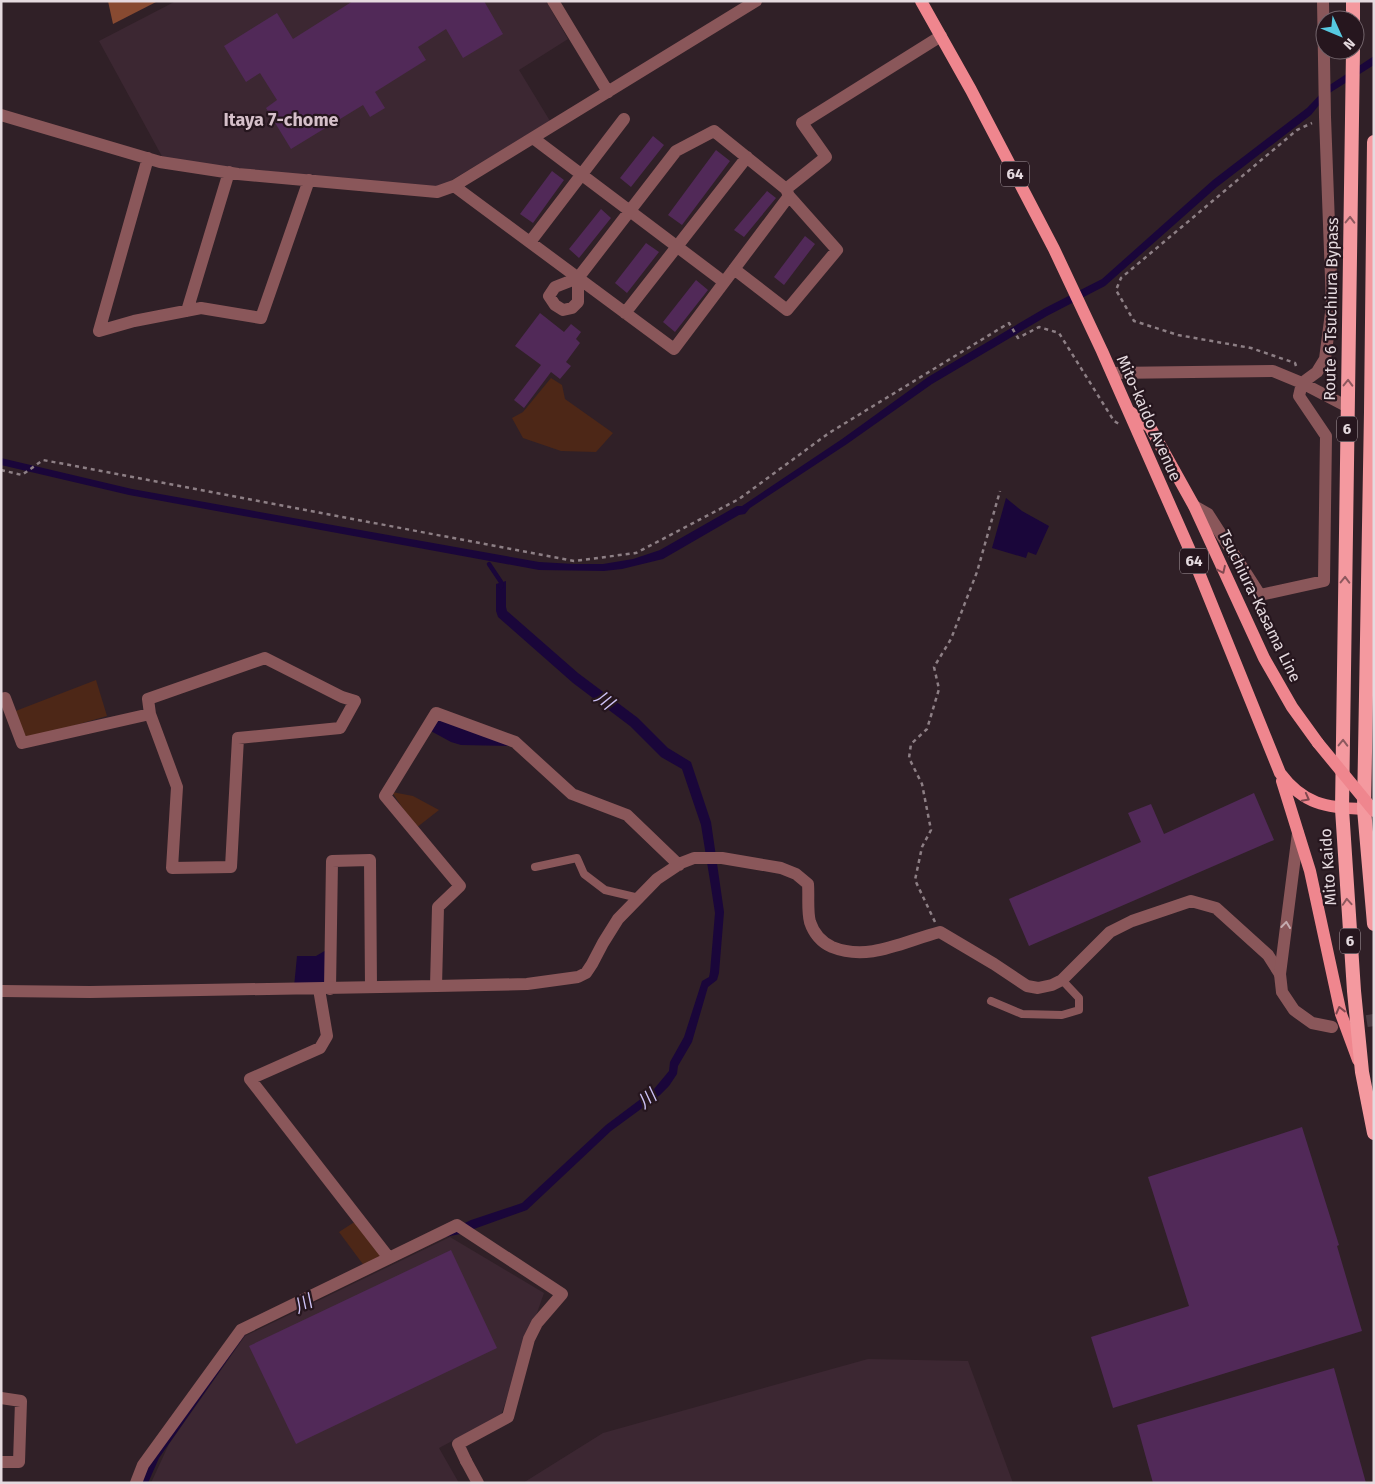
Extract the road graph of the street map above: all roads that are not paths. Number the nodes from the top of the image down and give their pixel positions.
1 (553, 1) edge
2 (756, 1) edge
3 (917, 1) edge
4 (1323, 1) edge
5 (921, 2) edge
6 (941, 36) junction
7 (1352, 60) edge
8 (608, 92) junction
9 (1, 115) edge
10 (624, 119) dead end
11 (534, 138) junction
12 (1374, 142) edge
13 (747, 157) junction
14 (148, 158) junction
15 (229, 172) junction
16 (582, 174) junction
17 (309, 180) junction
18 (454, 186) junction
19 (787, 192) junction
20 (631, 211) junction
21 (530, 242) junction
22 (677, 246) junction
23 (734, 269) junction
24 (578, 278) junction
25 (724, 282) junction
26 (187, 311) junction
27 (625, 313) junction
28 (1112, 373) junction
29 (1302, 383) junction
30 (1348, 407) junction
31 (1127, 409) junction
32 (1194, 506) junction
33 (1, 699) edge
34 (150, 714) junction
35 (1280, 773) junction
36 (1342, 809) junction
37 (1369, 810) edge
38 (1298, 831) junction
39 (679, 865) junction
40 (535, 867) dead end
41 (639, 898) junction
42 (1374, 924) edge
43 (1280, 974) junction
44 (1062, 980) junction
45 (436, 986) junction
46 (371, 987) junction
47 (324, 989) junction
48 (1, 991) edge
49 (991, 1001) dead end
50 (1332, 1027) dead end
51 (1362, 1072) junction
52 (1374, 1133) edge
53 (388, 1258) junction
54 (1, 1398) edge
55 (1, 1462) edge
56 (136, 1483) edge
57 (478, 1483) edge

1 - 8 street
2 - 8 street
3 - 5 street
4 - 29 street
5 - 6 main road, Mito-kaido Avenue / 64
6 - 19 street
6 - 28 main road, Mito-kaido Avenue / 64
30 -> 7 highway, Route 6 Tsuchiura Bypass / 6
8 - 11 street
9 - 14 street
10 - 16 street
11 - 16 street
11 - 18 street
12 - 37 highway, 6
13 - 19 street
13 - 20 street
13 - 22 street
14 - 15 street
14 - 26 street
15 - 17 street
15 - 26 street
16 - 20 street
16 - 21 street
17 - 18 street
17 - 26 street
18 - 21 street
19 - 23 street
19 - 23 street
20 - 22 street
20 - 24 street
21 - 24 street
22 - 25 street
22 - 27 street
23 - 25 street
24 - 27 street
25 - 27 street
28 - 29 street
28 - 31 main road, Mito-kaido Avenue / 64
29 - 30 street
29 - 32 street
36 -> 30 highway, Route 6 Tsuchiura Bypass / 6
31 - 32 main road, Tsuchiura-Kasama Line / 64
31 - 35 main road, Mito-kaido Avenue / 64
32 -> 37 main road, Tsuchiura-Kasama Line / 64, bridge
33 - 34 street
34 - 34 street
35 -> 36 main road, Mito-kaido Avenue / 64
35 - 38 main road
36 - 37 main road, Mito-kaido Avenue / 64
51 -> 36 highway, Mito Kaido / 6
37 - 42 highway, 6
43 -> 38 street
51 -> 38 main road
39 - 41 street
39 - 44 street
39 - 45 street
40 - 41 lane
41 - 45 street
43 - 44 street
43 - 50 street
44 - 49 lane
45 - 46 street
46 - 47 street
46 - 47 street
47 - 48 street
47 - 53 street
51 - 52 highway, 6
53 - 56 street
53 - 57 street
54 - 55 street

